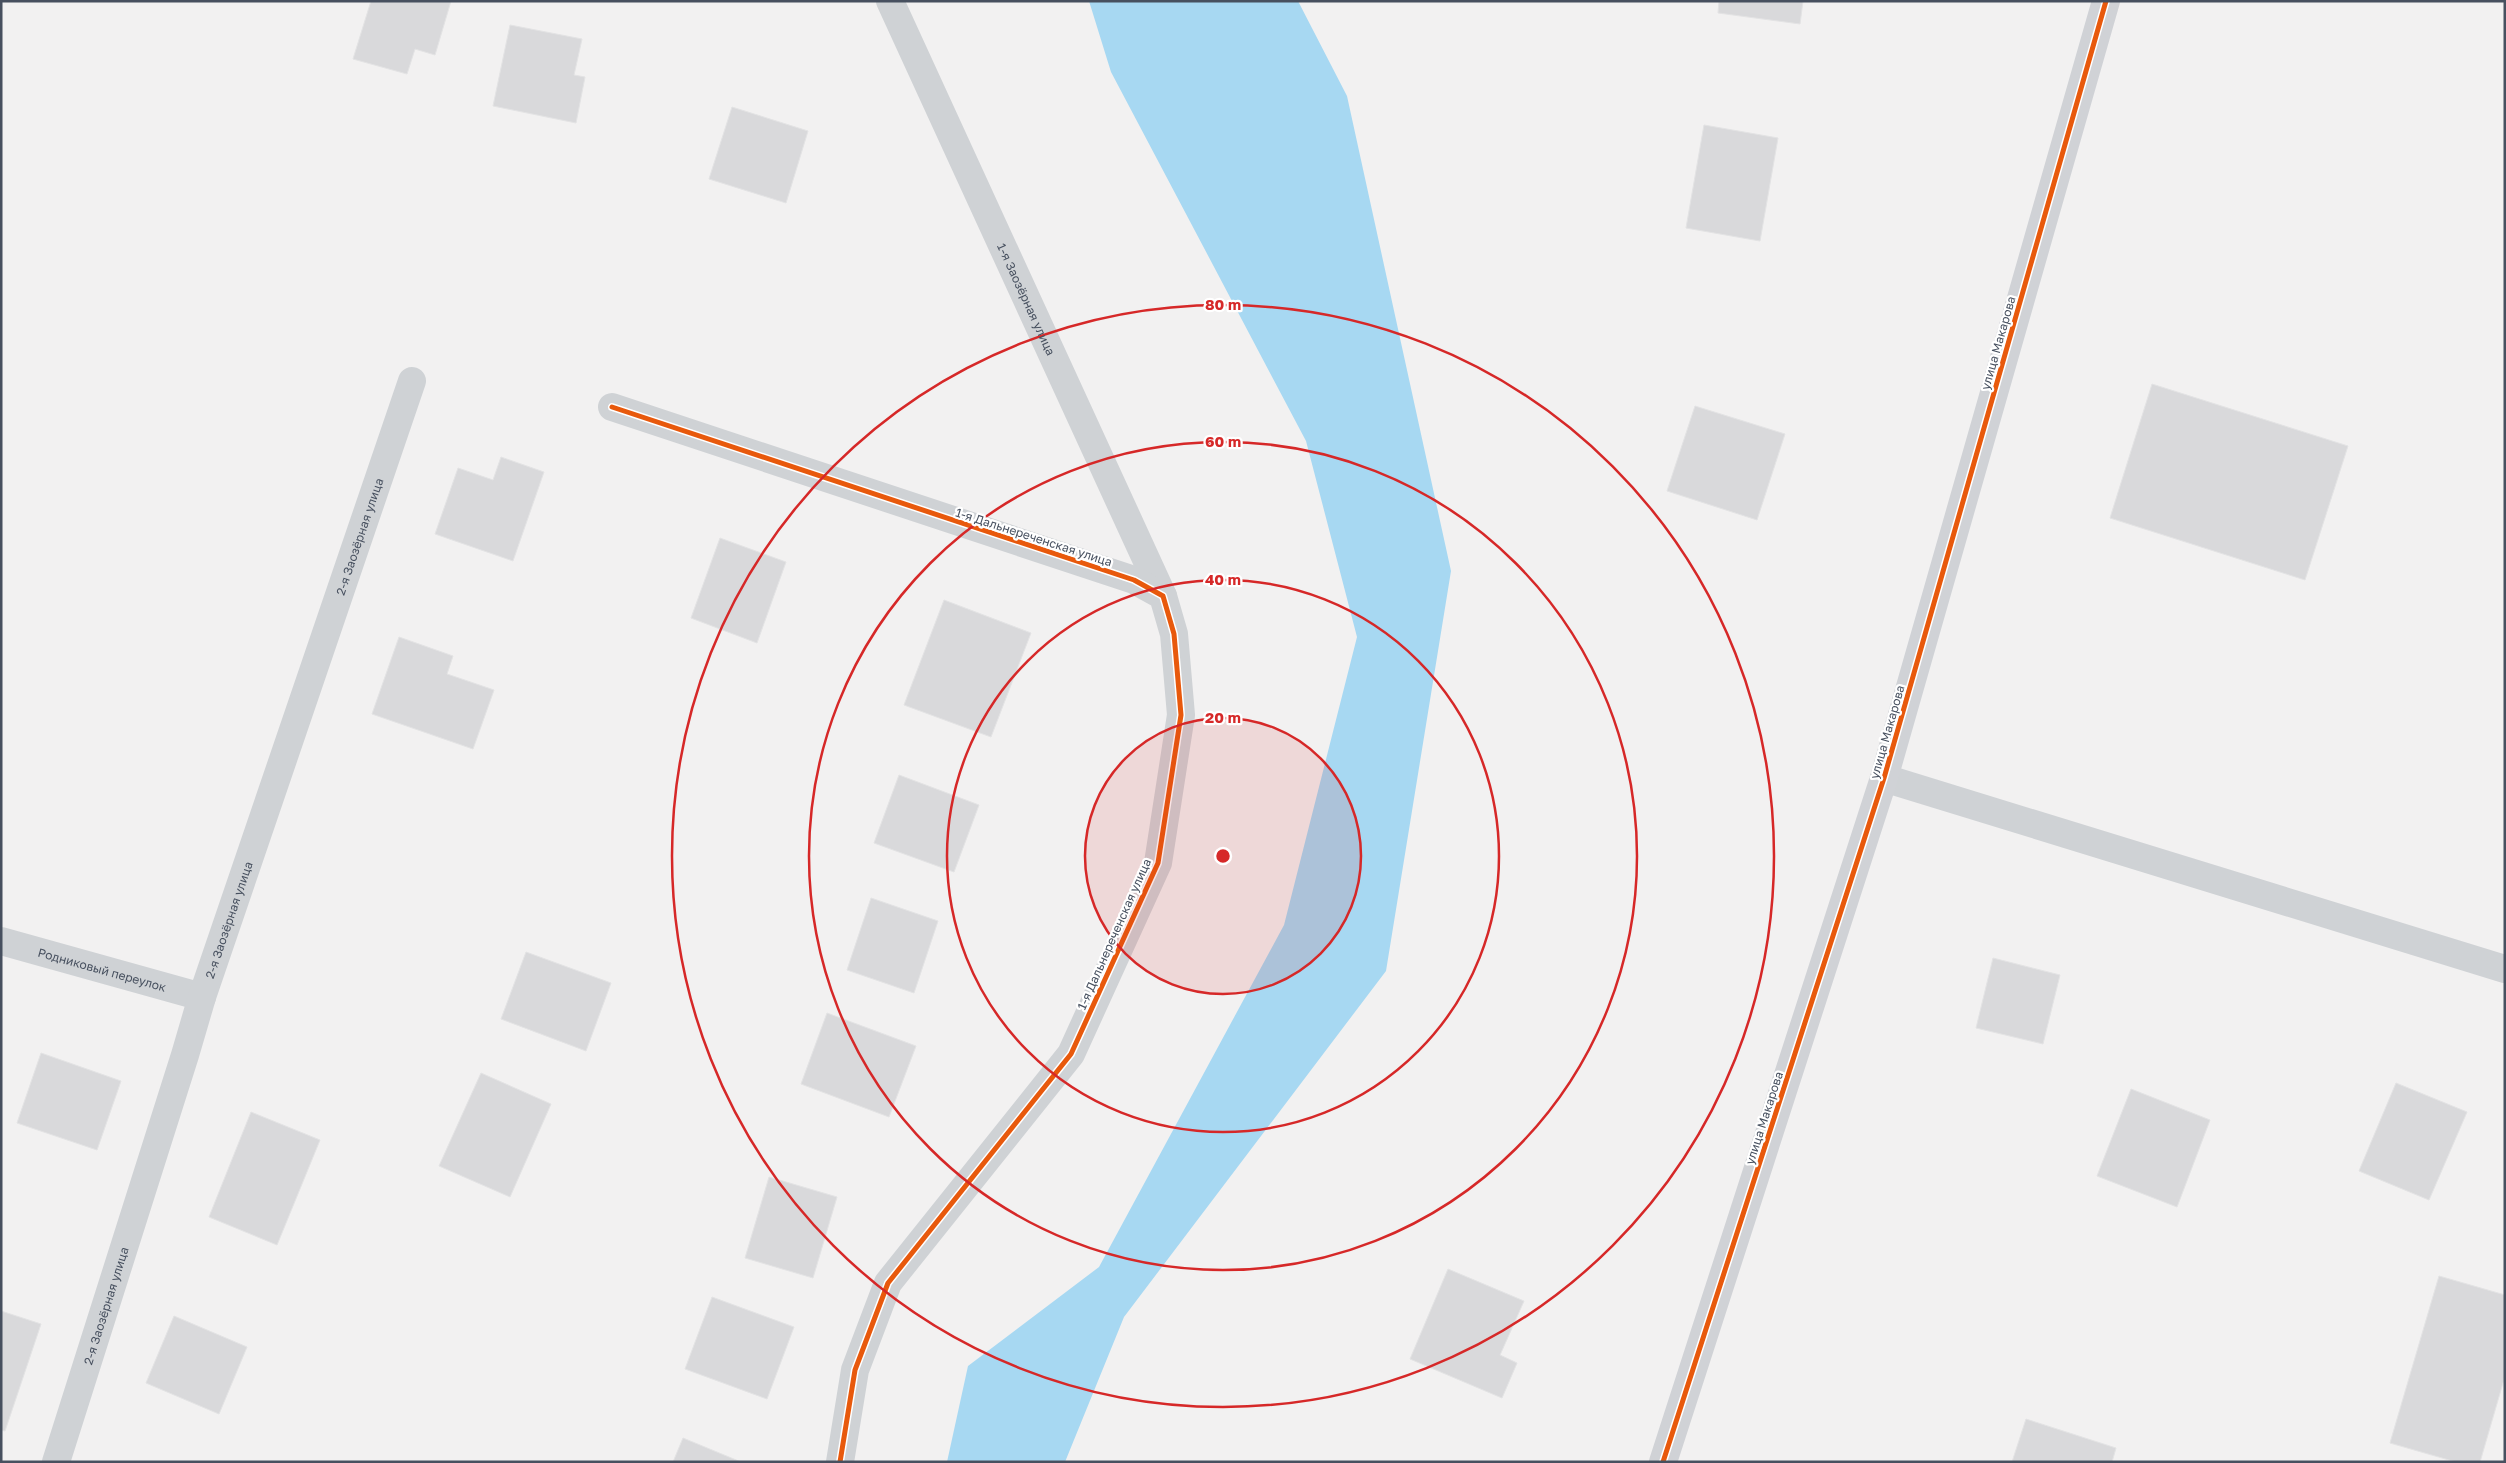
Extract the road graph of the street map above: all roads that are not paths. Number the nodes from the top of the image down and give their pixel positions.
1 (890, 1) edge
2 (2106, 1) edge
3 (412, 381) dead end
4 (612, 407) dead end
5 (1163, 596) junction
6 (1884, 778) junction
7 (1, 941) edge
8 (2505, 969) edge
9 (202, 997) junction
10 (56, 1462) edge
11 (840, 1462) edge
12 (1663, 1462) edge

1 - 5 street, 1-я Заозёрная улица
2 - 6 street, улица Макарова
3 - 9 street, 2-я Заозёрная улица
4 - 5 street, 1-я Дальнереченская улица
5 - 11 street, 1-я Дальнереченская улица
6 - 8 street
6 - 12 street, улица Макарова
7 - 9 street, Родниковый переулок
9 - 10 street, 2-я Заозёрная улица

